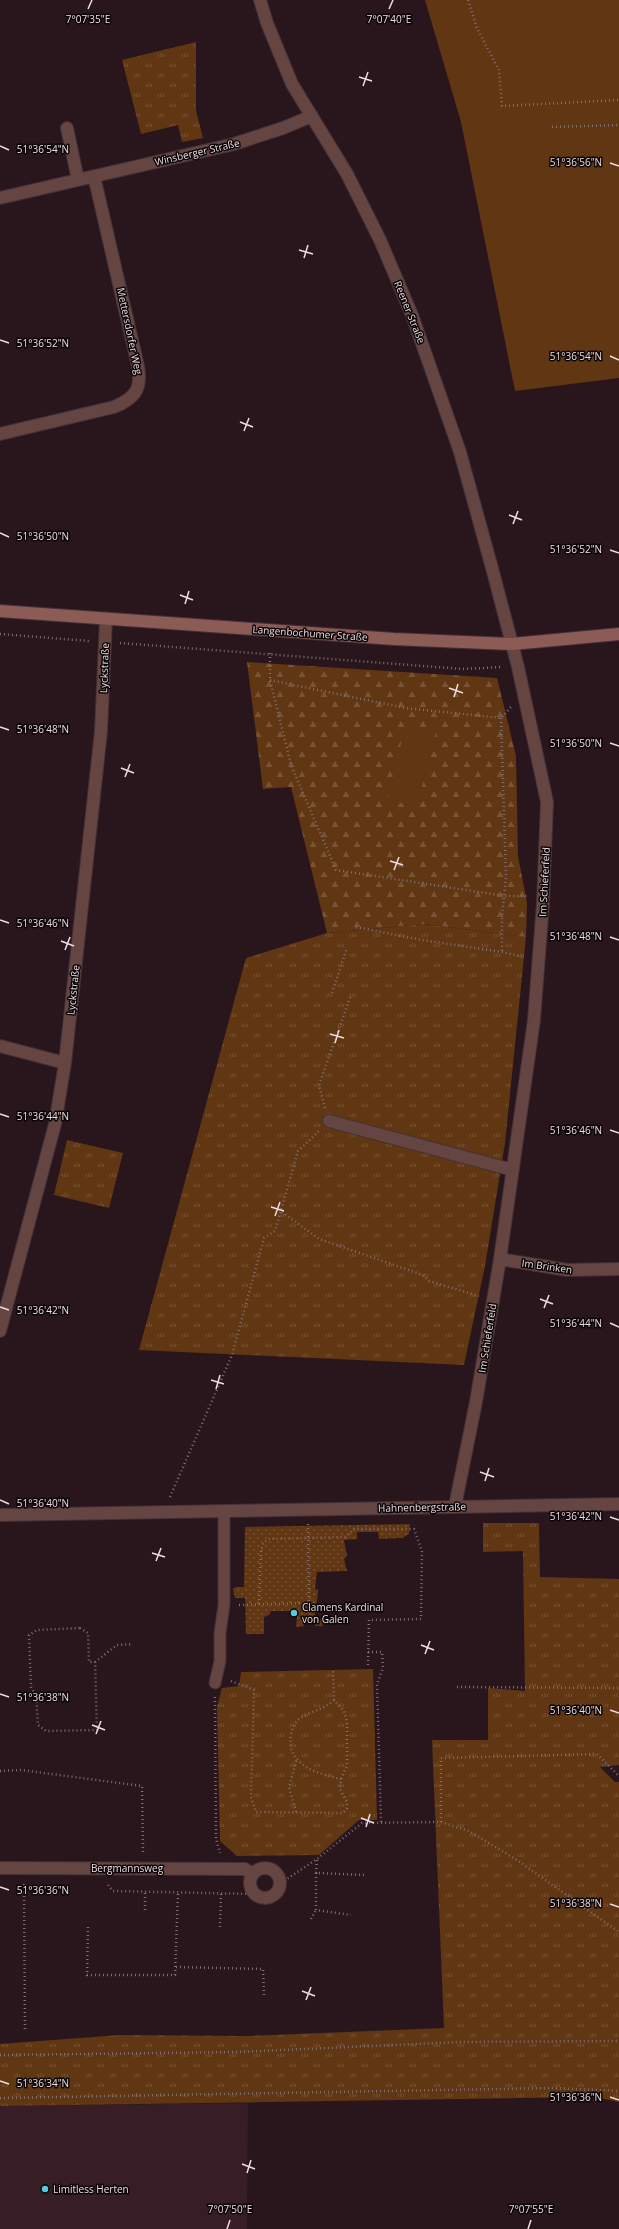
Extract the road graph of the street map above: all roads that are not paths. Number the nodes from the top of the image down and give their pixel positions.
1 (260, 0) edge
2 (312, 116) junction
3 (67, 128) dead end
4 (94, 176) junction
5 (78, 180) junction
6 (0, 198) edge
7 (0, 434) edge
8 (0, 611) edge
9 (106, 619) junction
10 (619, 634) edge
11 (512, 644) junction
12 (0, 1046) edge
13 (65, 1063) junction
14 (330, 1121) road end
15 (513, 1170) junction
16 (500, 1259) junction
17 (619, 1269) edge
18 (0, 1331) edge
19 (619, 1504) edge
20 (455, 1506) junction
21 (224, 1511) junction
22 (0, 1515) edge
23 (216, 1679) road end
24 (0, 1868) edge
25 (252, 1874) junction

1 - 2 street, Reener Straße
2 - 4 street, Winsberger Straße
2 - 11 street, Reener Straße
3 - 5 street
4 - 5 street, Winsberger Straße
4 - 7 street, Mettersdorfer Weg
5 - 6 street, Winsberger Straße
8 - 9 street, Langenbochumer Straße
9 - 11 street, Langenbochumer Straße
9 - 13 street, Lyckstraße
10 - 11 street, Langenbochumer Straße
11 - 15 street, Im Schieferfeld
12 - 13 street
13 - 18 street, Lyckstraße
14 - 15 street
15 - 16 street, Im Schieferfeld
16 - 17 street, Im Brinken
16 - 20 street, Im Schieferfeld
19 - 20 street, Hahnenbergstraße
20 - 21 street, Hahnenbergstraße
21 - 22 street, Hahnenbergstraße
21 - 23 lane
24 - 25 street, Bergmannsweg
25 - 25 street

